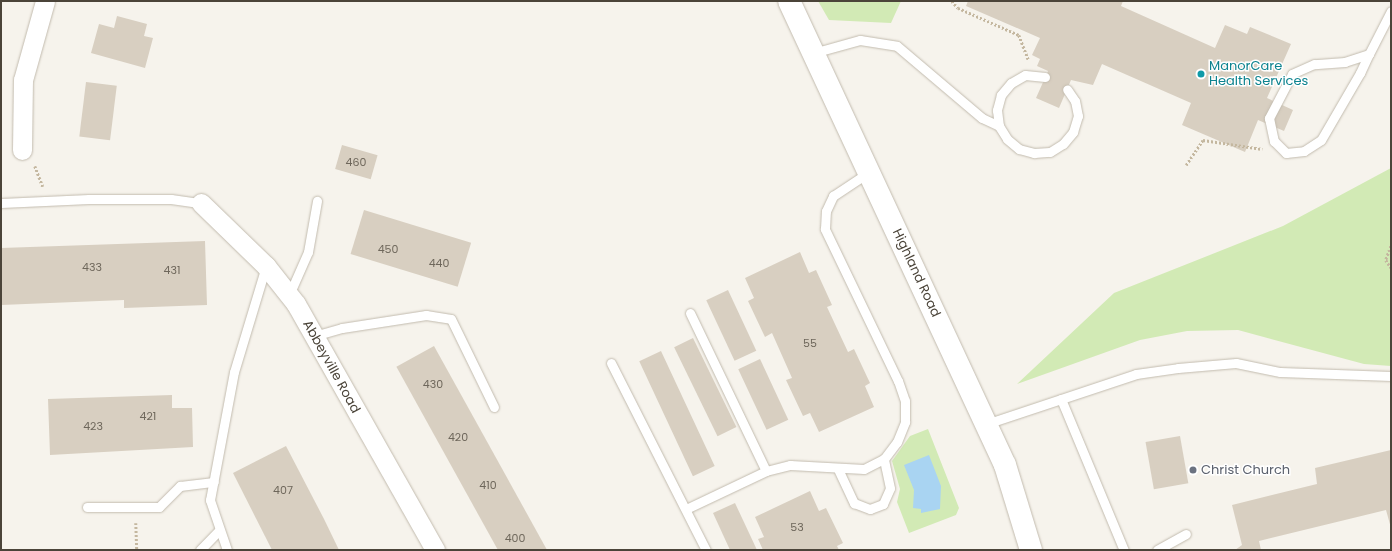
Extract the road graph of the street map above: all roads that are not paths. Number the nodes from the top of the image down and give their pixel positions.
1 (45, 1) edge
2 (789, 1) edge
3 (1391, 12) edge
4 (813, 53) junction
5 (1369, 54) junction
6 (1042, 76) road end
7 (1067, 89) dead end
8 (999, 126) junction
9 (22, 150) road end
10 (869, 172) junction
11 (317, 201) dead end
12 (1, 203) edge
13 (201, 203) joint
14 (266, 266) junction
15 (289, 295) junction
16 (690, 313) dead end
17 (314, 336) junction
18 (611, 363) dead end
19 (1391, 376) edge
20 (1061, 399) junction
21 (494, 407) dead end
22 (986, 424) junction
23 (884, 459) junction
24 (838, 469) junction
25 (766, 471) junction
26 (214, 482) junction
27 (87, 507) dead end
28 (686, 509) junction
29 (219, 530) junction
30 (1186, 534) dead end
31 (200, 550) edge
32 (226, 550) edge
33 (435, 550) edge
34 (706, 550) edge
35 (1031, 550) edge
36 (1124, 550) edge
37 (1157, 550) edge

1 - 9 street
2 - 4 street, Highland Road
3 - 5 lane
4 - 8 lane
4 - 10 street, Highland Road
5 - 5 lane
6 - 8 lane
7 - 8 lane
10 - 22 street, Highland Road
10 - 23 lane
11 - 15 lane
12 - 13 lane
13 - 14 street, Abbeyville Road
14 - 15 street, Abbeyville Road
14 - 26 lane
15 - 17 street, Abbeyville Road
16 - 25 lane
17 - 21 lane
17 - 33 street, Abbeyville Road
18 - 28 lane
19 - 20 lane
20 - 22 lane
20 - 36 lane
22 - 35 street, Highland Road
23 - 24 lane
23 - 24 lane
24 - 25 lane
25 - 28 lane
26 - 27 lane
26 - 29 lane
28 - 34 lane
29 - 31 lane
29 - 32 lane
30 - 37 lane

